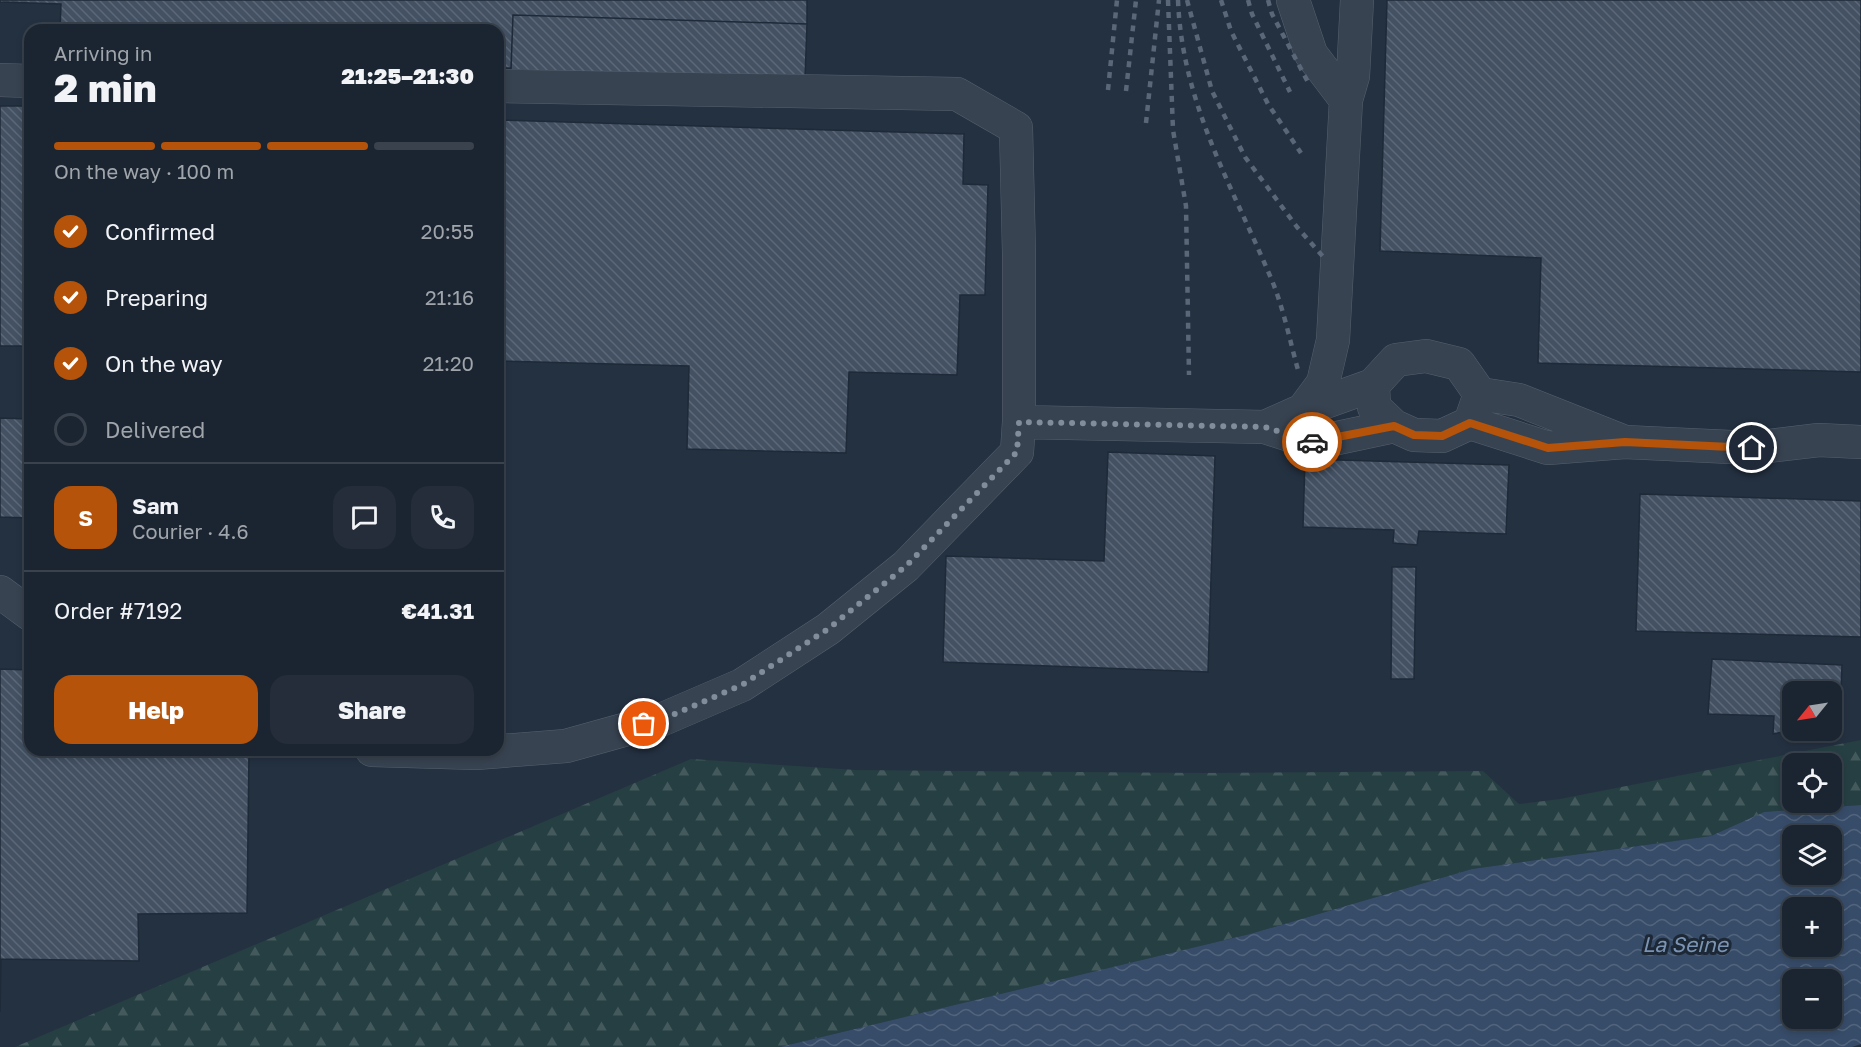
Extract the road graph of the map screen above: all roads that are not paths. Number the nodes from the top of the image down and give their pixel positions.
1 (1293, 0) edge
2 (1357, 0) edge
3 (0, 80) edge
4 (24, 81) edge
5 (504, 86) edge
6 (1346, 100) junction
7 (1373, 385) junction
8 (1475, 409) junction
9 (1303, 410) junction
10 (1019, 422) junction
11 (1394, 426) junction
12 (1265, 427) junction
13 (1861, 442) edge
14 (0, 592) edge
15 (24, 610) edge
16 (504, 751) edge

1 - 6 lane
2 - 6 lane
3 - 4 lane
5 - 10 lane
6 - 9 lane
7 - 8 lane
7 - 9 lane
7 - 11 lane
8 - 11 lane
8 - 13 lane
9 - 12 lane
10 - 12 lane
10 - 16 lane
11 - 12 lane
14 - 15 lane

